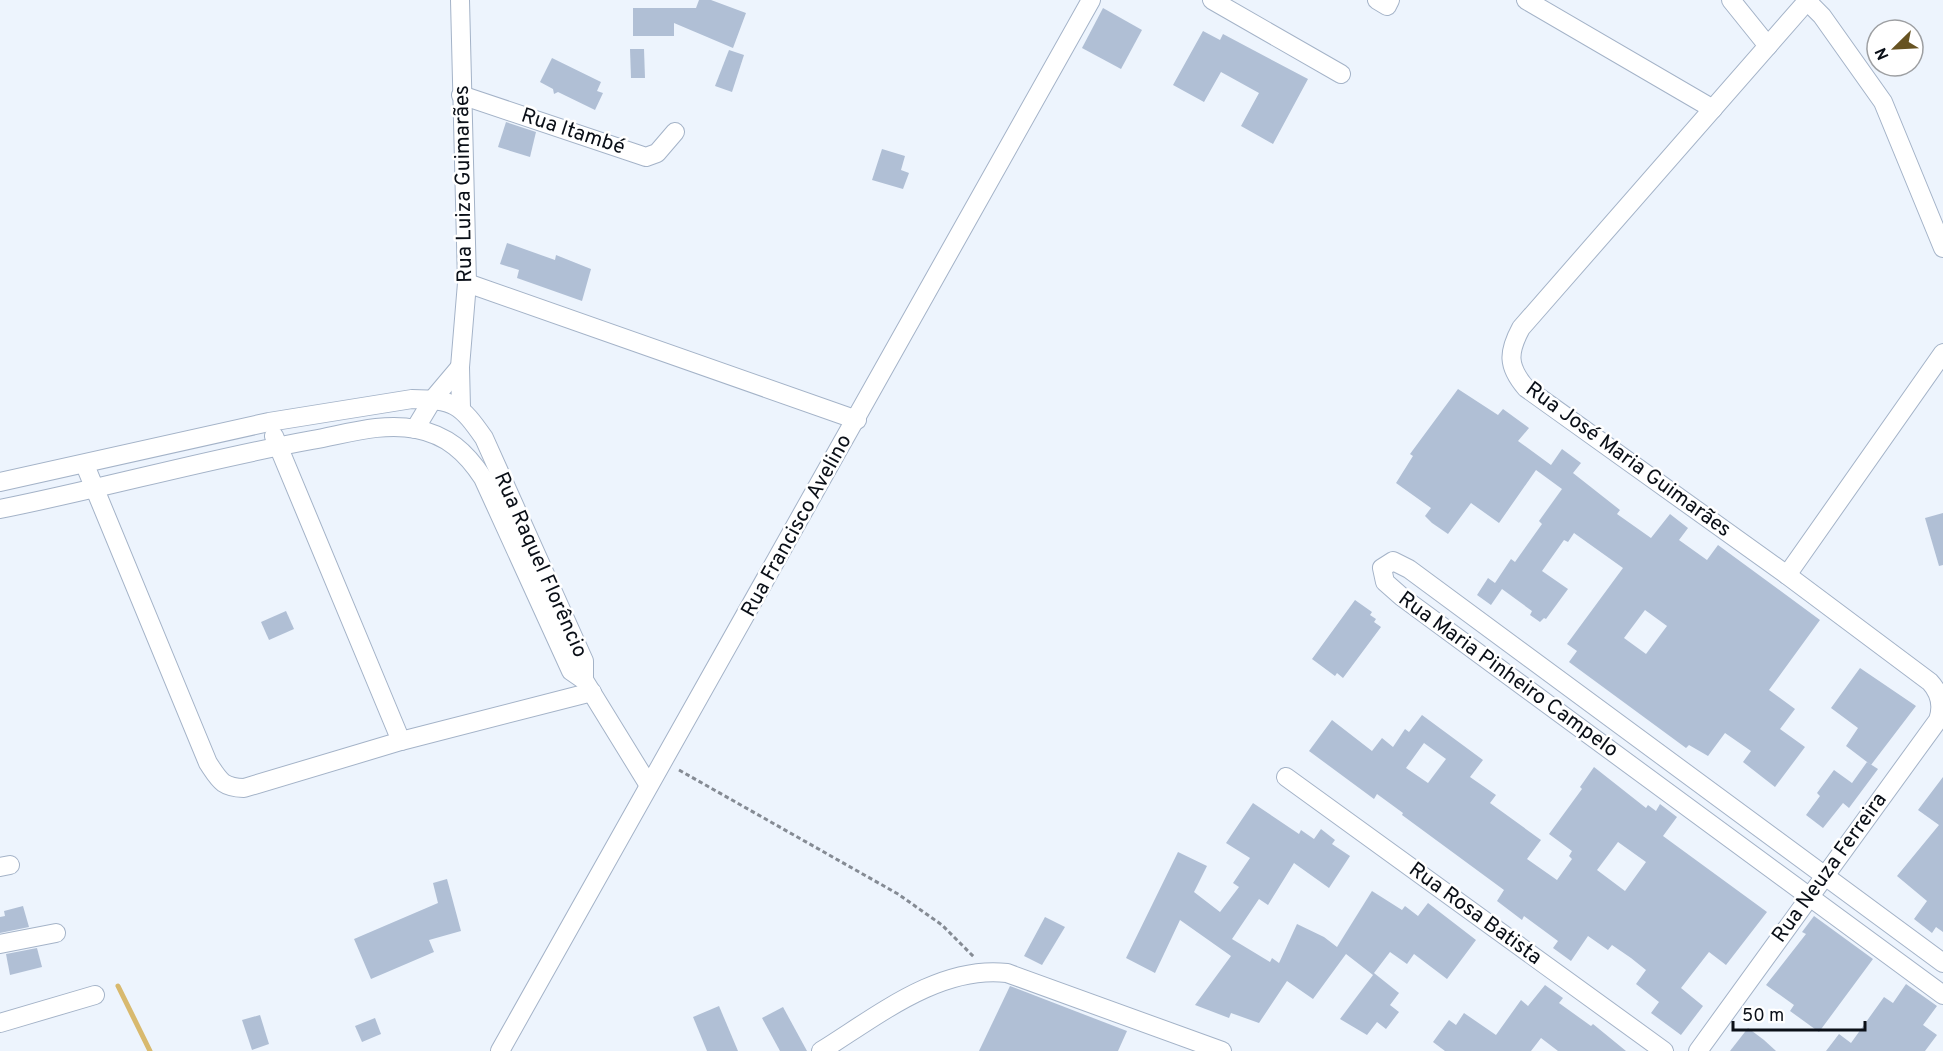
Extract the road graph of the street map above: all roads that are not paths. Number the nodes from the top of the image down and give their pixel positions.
1 (460, 0) edge
2 (1091, 0) edge
3 (1212, 0) edge
4 (1377, 0) edge
5 (1390, 0) edge
6 (1526, 0) edge
7 (1731, 0) edge
8 (1808, 1) edge
9 (1768, 46) junction
10 (1341, 74) dead end
11 (461, 95) junction
12 (1713, 108) junction
13 (675, 132) dead end
14 (1943, 248) edge
15 (467, 283) junction
16 (1943, 353) edge
17 (460, 367) junction
18 (433, 399) junction
19 (461, 408) junction
20 (857, 420) junction
21 (269, 422) junction
22 (415, 429) junction
23 (277, 447) junction
24 (85, 465) junction
25 (0, 482) edge
26 (94, 490) junction
27 (0, 509) edge
28 (1787, 575) junction
29 (1930, 682) joint
30 (588, 686) junction
31 (1606, 714) junction
32 (1591, 736) junction
33 (401, 741) junction
34 (1286, 777) dead end
35 (648, 784) junction
36 (1825, 874) junction
37 (1810, 895) junction
38 (56, 933) dead end
39 (0, 944) edge
40 (1943, 963) edge
41 (95, 994) dead end
42 (1943, 995) edge
43 (0, 1023) edge
44 (1217, 1050) edge
45 (500, 1051) edge
46 (821, 1051) edge
47 (1664, 1051) edge
48 (1698, 1051) edge

1 - 11 street, Rua Luiza Guimarães
2 - 20 street, Rua Francisco Avelino
3 - 10 street
4 - 5 street
6 - 12 street
7 - 9 street
8 - 9 street, Rua José Maria Guimarães
8 - 14 street
9 - 12 street, Rua José Maria Guimarães
11 - 13 street, Rua Itambé
11 - 15 street, Rua Luiza Guimarães
12 - 28 street, Rua José Maria Guimarães
15 - 17 street, Rua Luiza Guimarães
15 - 20 street
16 - 28 street
17 - 18 street
17 - 19 street, Rua Luiza Guimarães
18 - 19 street
18 - 21 street
18 - 22 street
19 - 30 street, Rua Raquel Florêncio
20 - 35 street, Rua Francisco Avelino
21 - 23 street
21 - 24 street
22 - 23 street, Rua Raquel Florêncio
22 - 30 street, Rua Raquel Florêncio
23 - 26 street, Rua Raquel Florêncio
23 - 33 street
24 - 25 street
24 - 26 street
26 - 27 street, Rua Raquel Florêncio
26 - 33 street
28 - 29 street, Rua José Maria Guimarães
29 - 36 street, Rua Neuza Ferreira
30 - 33 street
30 - 35 street
31 - 32 street
31 - 32 street, Rua Maria Pinheiro Campelo
31 - 36 street, Rua Maria Pinheiro Campelo
32 - 37 street, Rua Maria Pinheiro Campelo
34 - 47 street, Rua Rosa Batista
35 - 45 street, Rua Francisco Avelino
36 - 37 street, Rua Neuza Ferreira
36 - 40 street, Rua Maria Pinheiro Campelo
37 - 42 street, Rua Maria Pinheiro Campelo
37 - 48 street, Rua Neuza Ferreira
38 - 39 street
41 - 43 street
44 - 46 street

